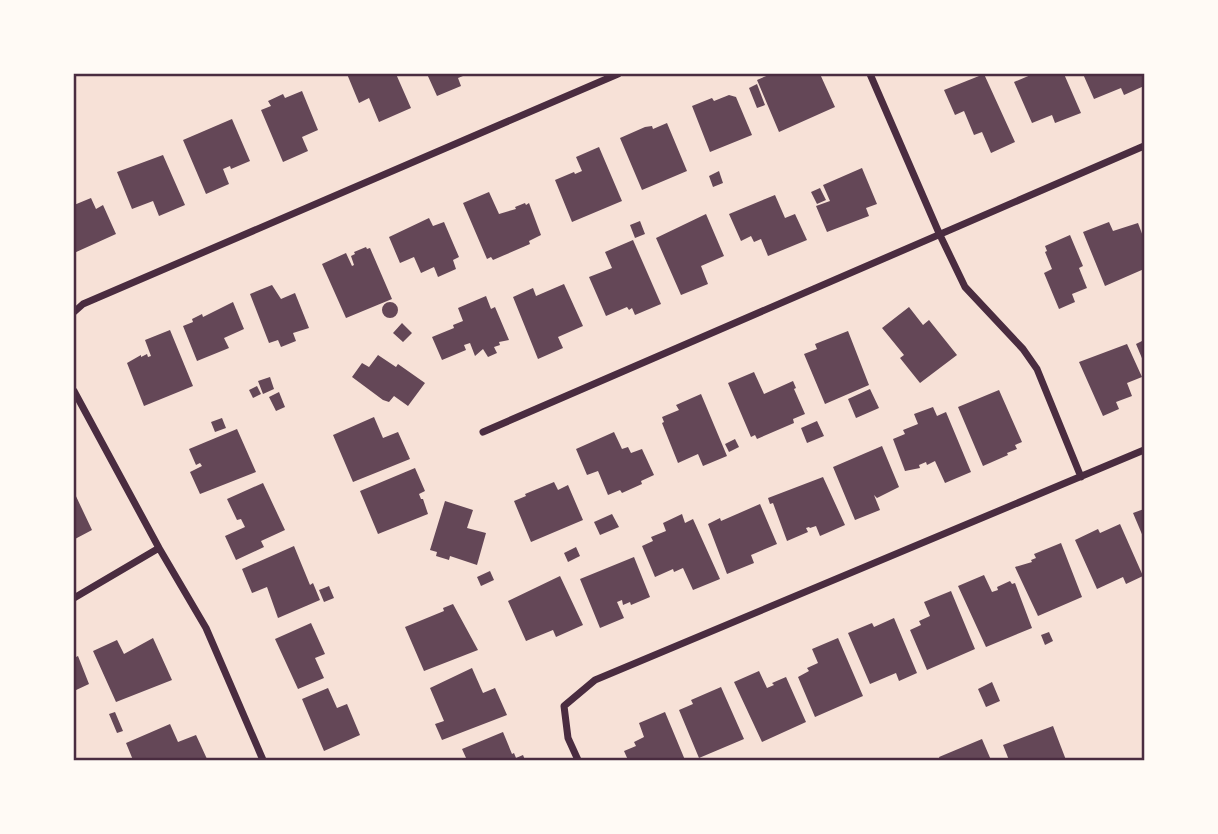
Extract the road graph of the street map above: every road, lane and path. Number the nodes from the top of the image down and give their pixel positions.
1 (618, 74) edge
2 (870, 74) edge
3 (1144, 146) edge
4 (939, 233) junction
5 (74, 312) edge
6 (74, 391) edge
7 (483, 432) dead end
8 (1144, 450) edge
9 (1081, 477) junction
10 (159, 548) junction
11 (74, 598) edge
12 (263, 761) edge
13 (578, 761) edge

1 - 5 street
2 - 4 street
3 - 4 street
4 - 7 street
4 - 9 street
6 - 10 street
8 - 9 street
9 - 13 street
10 - 11 street
10 - 12 street

